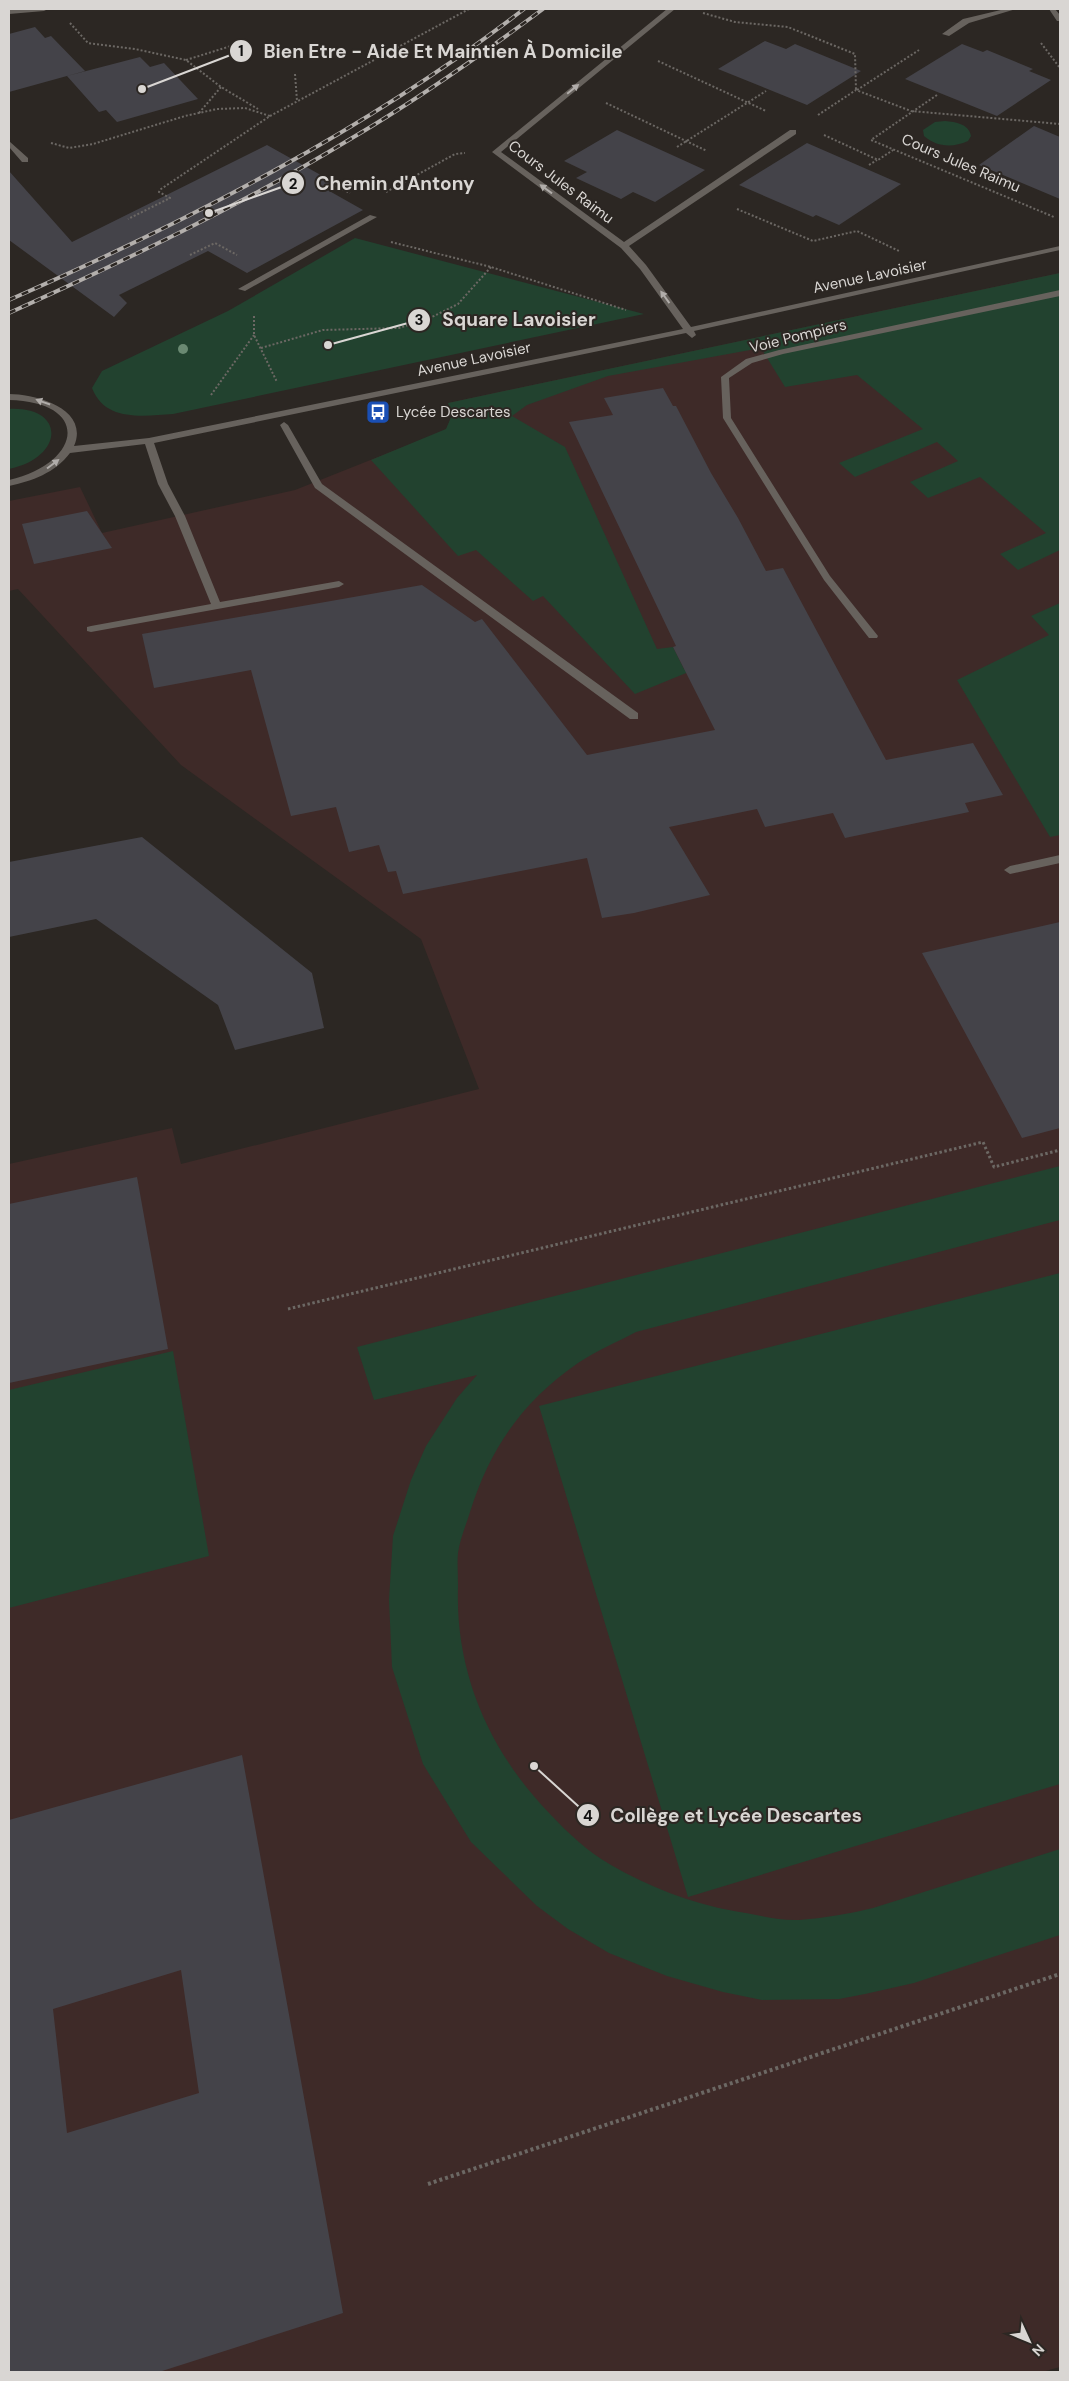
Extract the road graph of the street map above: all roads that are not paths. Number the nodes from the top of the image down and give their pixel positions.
1 (44, 9) edge
2 (671, 9) edge
3 (1012, 9) edge
4 (1052, 9) edge
5 (9, 12) edge
6 (1060, 19) edge
7 (946, 34) road end
8 (793, 132) dead end
9 (9, 143) edge
10 (25, 160) dead end
11 (373, 217) dead end
12 (624, 246) junction
13 (1060, 248) edge
14 (242, 289) road end
15 (1060, 292) edge
16 (691, 333) junction
17 (9, 397) edge
18 (284, 425) dead end
19 (149, 441) junction
20 (67, 450) junction
21 (9, 483) edge
22 (339, 584) dead end
23 (217, 606) junction
24 (92, 629) dead end
25 (872, 636) dead end
26 (634, 716) dead end
27 (1060, 859) edge
28 (1010, 870) dead end

1 - 5 street
12 -> 2 street, Cours Jules Raimu
3 - 7 street
4 - 6 street
8 - 12 street
9 - 10 street
11 - 14 street
16 -> 12 street, Cours Jules Raimu
13 - 16 street, Avenue Lavoisier
15 - 25 street, Voie Pompiers
16 - 19 street, Avenue Lavoisier
20 -> 17 street
18 - 26 street
19 - 20 street, Avenue Lavoisier
19 - 23 street
21 -> 20 street
22 - 23 street
23 - 24 street
27 - 28 street

